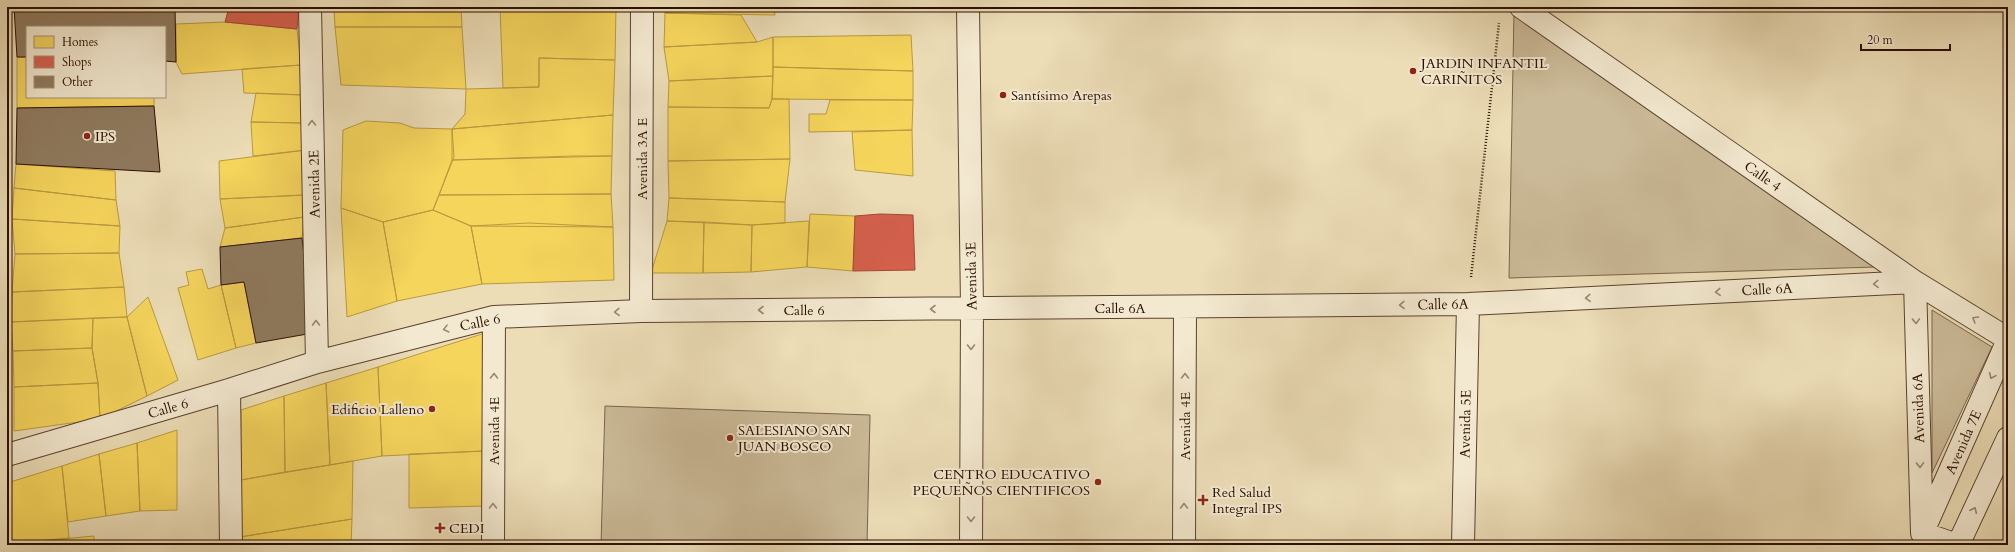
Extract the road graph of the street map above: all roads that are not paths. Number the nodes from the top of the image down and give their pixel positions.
1 (310, 7) edge
2 (642, 7) edge
3 (968, 7) edge
4 (1521, 7) edge
5 (1915, 282) junction
6 (1468, 304) junction
7 (972, 308) junction
8 (1185, 308) junction
9 (641, 311) junction
10 (494, 317) junction
11 (2008, 340) edge
12 (317, 362) junction
13 (229, 390) junction
14 (2008, 438) edge
15 (7, 455) edge
16 (1921, 539) edge
17 (231, 545) edge
18 (493, 545) edge
19 (970, 545) edge
20 (1184, 545) edge
21 (1463, 545) edge
22 (1957, 545) edge

12 -> 1 street, Avenida 2E
2 - 9 street, Avenida 3A E
3 - 7 street, Avenida 3E
4 - 5 street, Calle 4
5 -> 6 street, Calle 6A
11 -> 5 street, Calle 4
5 -> 16 street, Avenida 6A
6 -> 8 street, Calle 6A
6 - 21 street, Avenida 5E
7 - 8 street, Calle 6A
7 -> 9 street, Calle 6
7 -> 19 street, Avenida 3E
20 -> 8 street, Avenida 4E
9 -> 10 street, Calle 6
10 -> 12 street, Calle 6
18 -> 10 street, Avenida 4E
11 -> 16 street, Avenida 7E
12 - 13 street, Calle 6
13 - 15 street, Calle 6
13 - 17 street
22 -> 14 street
16 - 22 street

